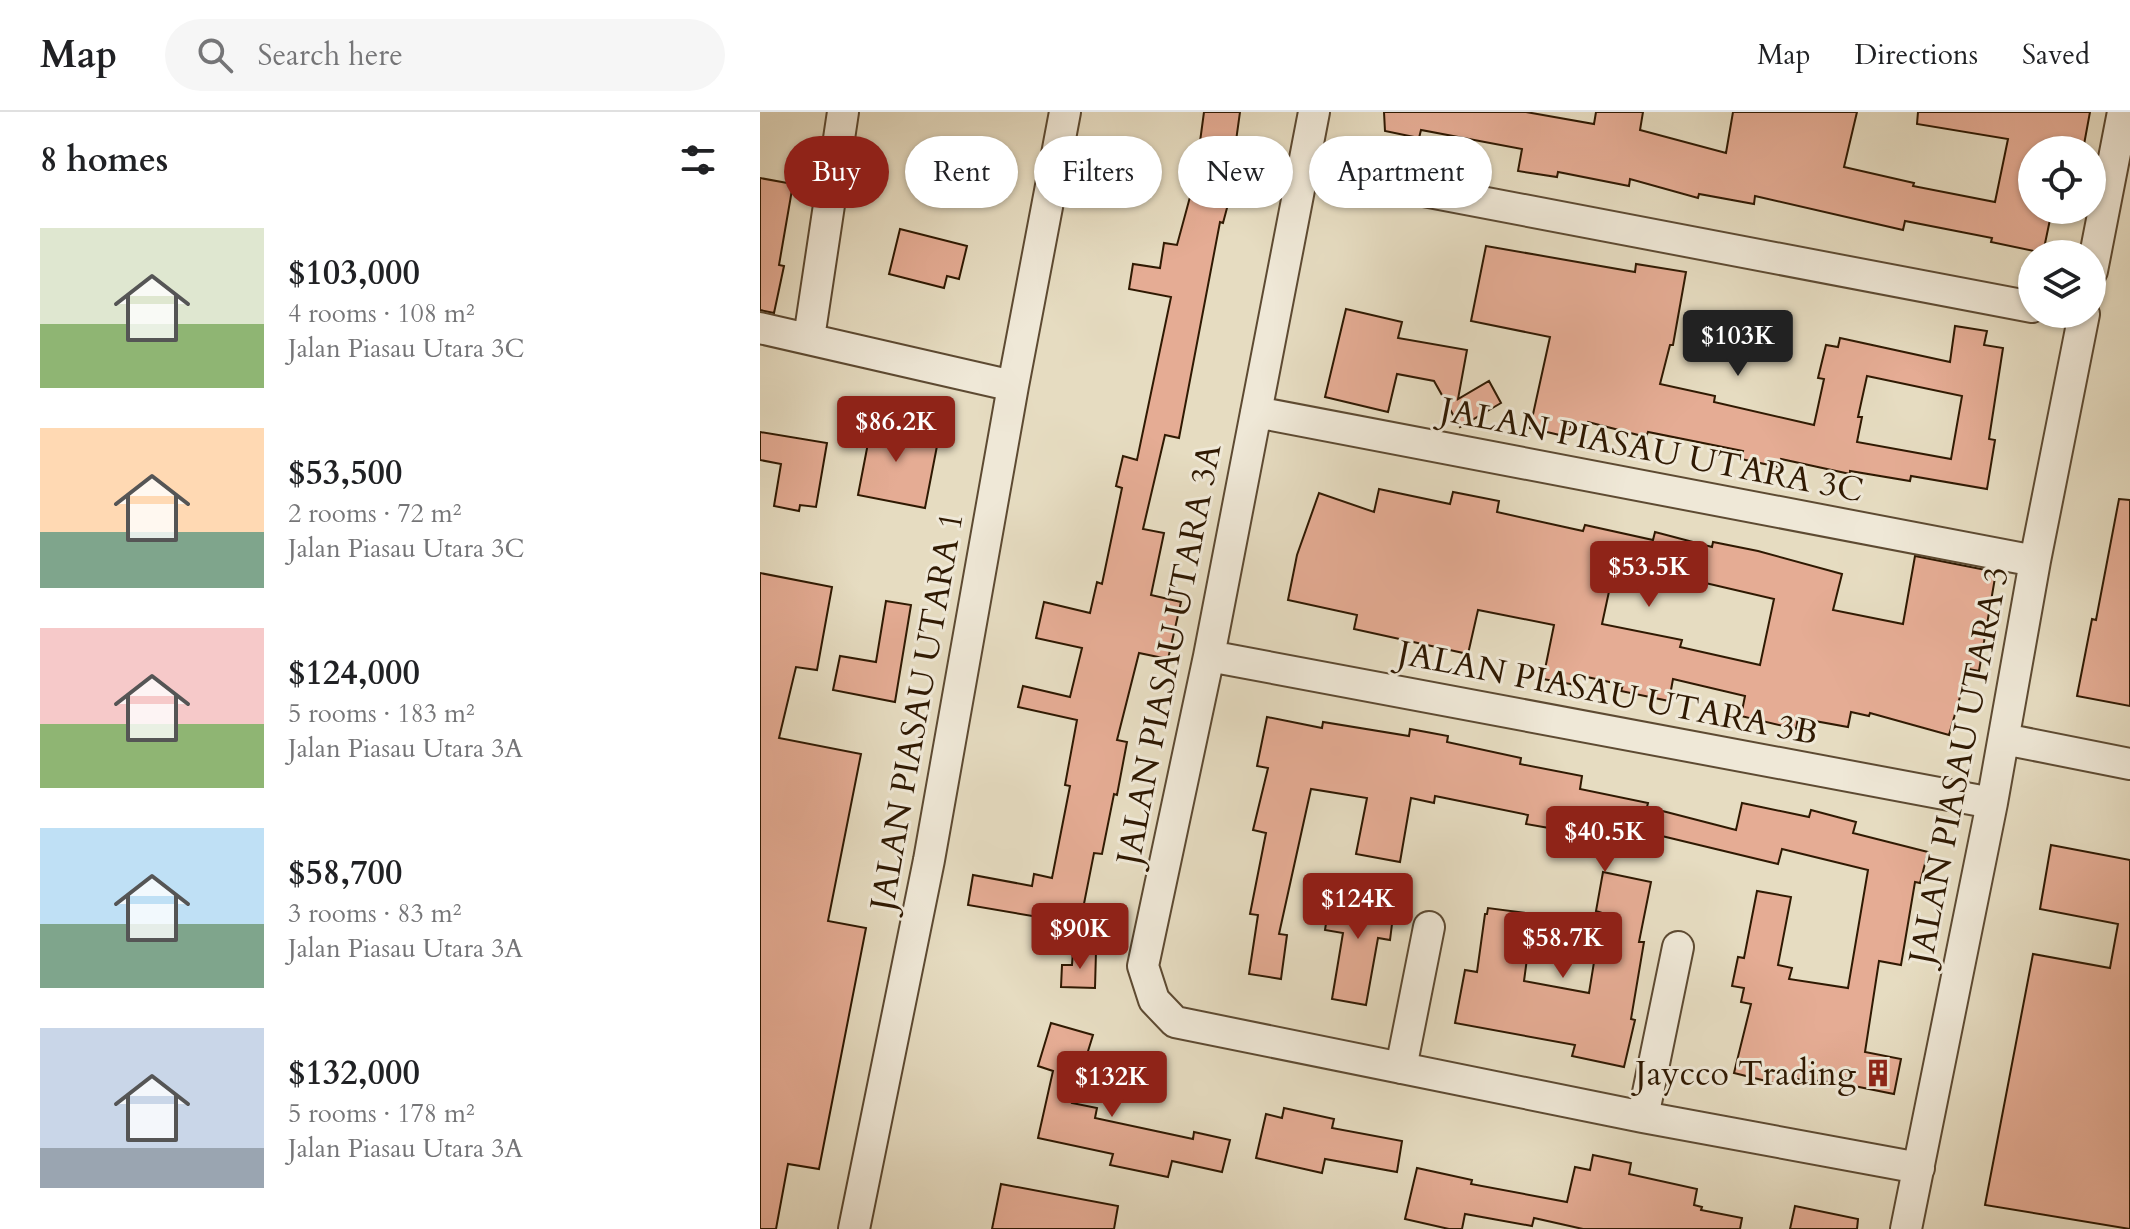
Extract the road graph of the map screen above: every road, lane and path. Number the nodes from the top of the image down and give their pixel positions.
1 (843, 112) edge
2 (1065, 112) edge
3 (1314, 112) edge
4 (2123, 112) edge
5 (1303, 168) junction
6 (2098, 240) edge
7 (2018, 304) edge
8 (760, 328) edge
9 (2076, 328) edge
10 (809, 338) junction
11 (1013, 386) junction
12 (1256, 412) junction
13 (2035, 561) junction
14 (1209, 656) junction
15 (2004, 739) junction
16 (2130, 764) edge
17 (1992, 803) junction
18 (1429, 927) dead end
19 (1678, 947) dead end
20 (1401, 1068) junction
21 (1643, 1117) junction
22 (1919, 1168) junction
23 (854, 1229) edge
24 (1906, 1229) edge

1 - 10 street
2 - 11 street, JALAN PIASAU UTARA 1
3 - 5 street, JALAN PIASAU UTARA 3A
4 - 6 street
5 - 7 street
5 - 12 street, JALAN PIASAU UTARA 3A
8 - 10 street
9 - 13 street, JALAN PIASAU UTARA 3
10 - 11 street
11 - 23 street, JALAN PIASAU UTARA 1
12 - 13 street, JALAN PIASAU UTARA 3C
12 - 14 street, JALAN PIASAU UTARA 3A
13 - 15 street, JALAN PIASAU UTARA 3
14 - 17 street, JALAN PIASAU UTARA 3B
14 - 20 street, JALAN PIASAU UTARA 3A
15 - 16 street
15 - 17 street, JALAN PIASAU UTARA 3
17 - 22 street, JALAN PIASAU UTARA 3
18 - 20 street
19 - 21 street
20 - 21 street, JALAN PIASAU UTARA 3A
21 - 22 street, JALAN PIASAU UTARA 3A
22 - 24 street, JALAN PIASAU UTARA 3

